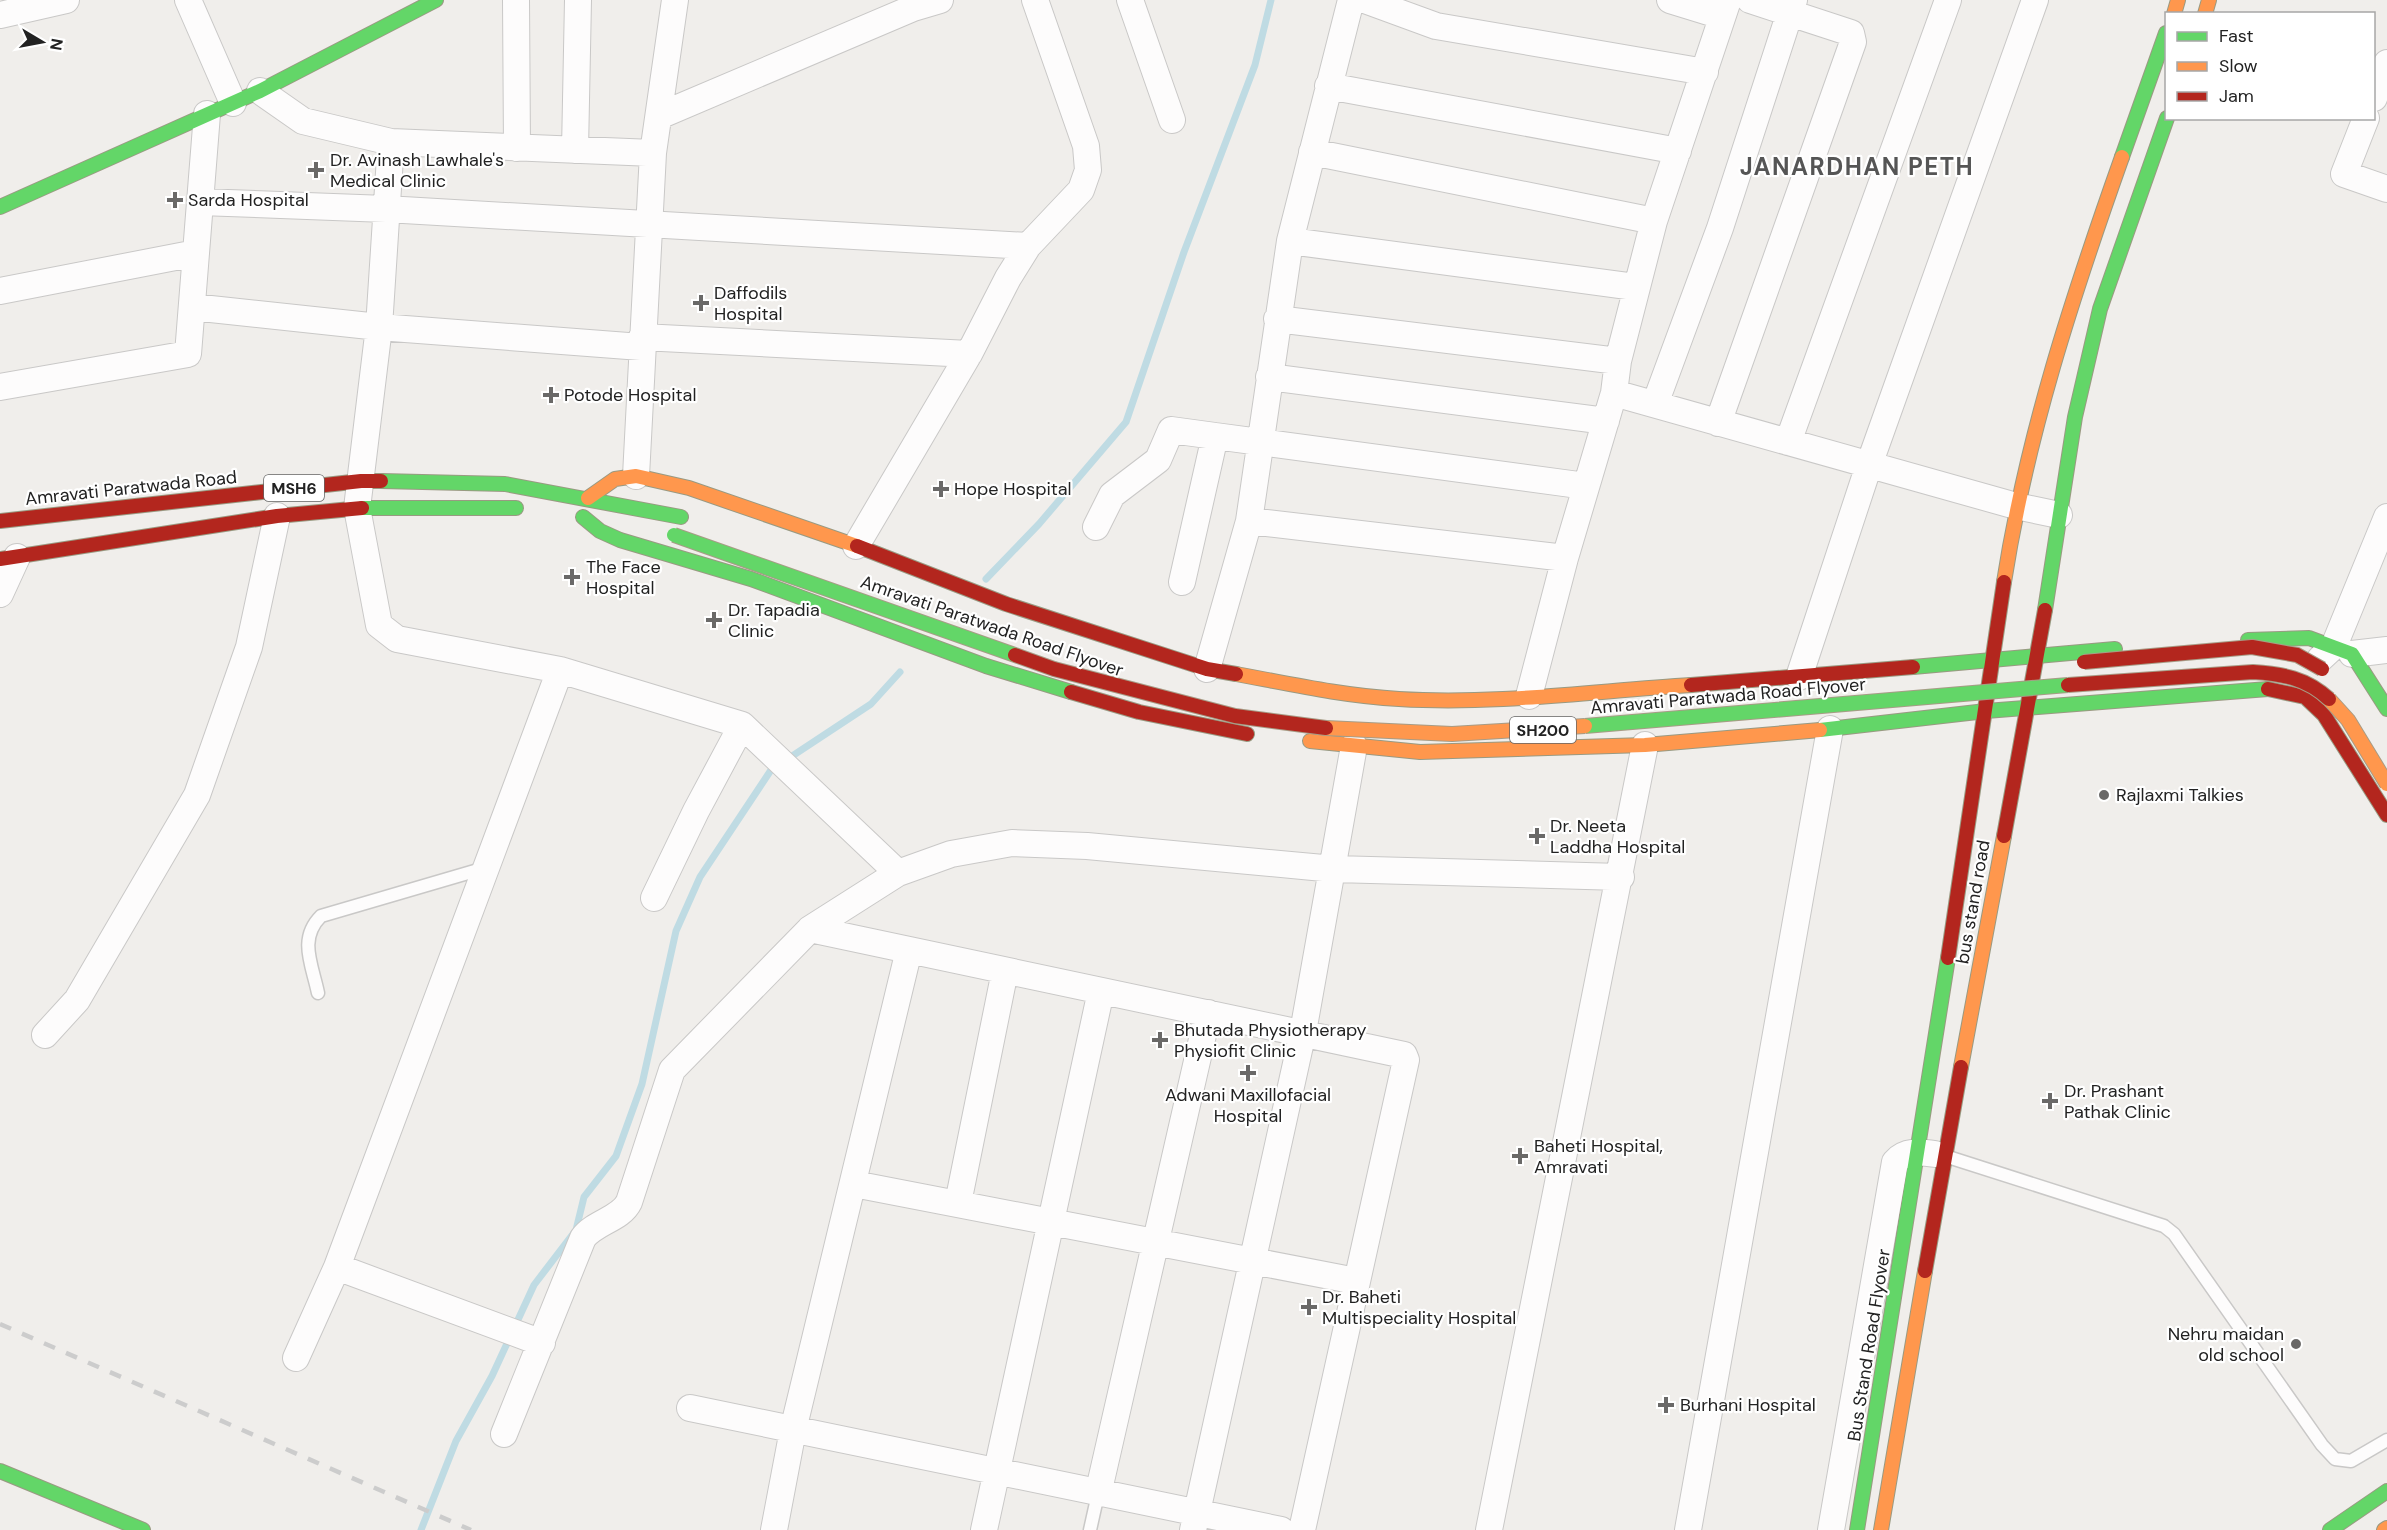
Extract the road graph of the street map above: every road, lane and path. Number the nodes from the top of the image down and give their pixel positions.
1 (66, 0) edge
2 (188, 0) edge
3 (436, 0) edge
4 (516, 0) edge
5 (578, 0) edge
6 (940, 0) edge
7 (1035, 0) edge
8 (1130, 0) edge
9 (1363, 0) edge
10 (1670, 0) edge
11 (1750, 0) edge
12 (1948, 0) edge
13 (2035, 0) edge
14 (678, 1) edge
15 (912, 4) edge
16 (1792, 7) edge
17 (1725, 8) edge
18 (0, 15) edge
19 (2165, 40) edge
20 (2162, 59) edge
21 (2387, 63) edge
22 (1706, 72) junction
23 (1328, 86) junction
24 (260, 91) junction
25 (2375, 93) edge
26 (233, 103) junction
27 (207, 114) junction
28 (659, 116) junction
29 (1172, 120) dead end
30 (2166, 120) edge
31 (2365, 120) edge
32 (391, 142) junction
33 (517, 148) junction
34 (575, 150) junction
35 (1678, 151) junction
36 (1312, 152) junction
37 (653, 153) junction
38 (2387, 189) edge
39 (200, 202) junction
40 (0, 207) edge
41 (386, 209) junction
42 (1654, 221) junction
43 (649, 226) junction
44 (1290, 241) junction
45 (1028, 246) junction
46 (196, 253) junction
47 (1635, 287) junction
48 (0, 291) edge
49 (192, 307) junction
50 (1276, 319) junction
51 (379, 327) junction
52 (642, 342) junction
53 (969, 354) junction
54 (1618, 361) junction
55 (1269, 377) junction
56 (0, 387) edge
57 (1614, 393) junction
58 (1655, 405) junction
59 (1605, 422) junction
60 (1718, 423) junction
61 (1215, 436) junction
62 (1261, 441) junction
63 (1788, 442) junction
64 (1869, 465) junction
65 (636, 476) junction
66 (361, 481) junction
67 (1586, 486) junction
68 (588, 498) junction
69 (2016, 506) junction
70 (357, 508) junction
71 (526, 509) dead end
72 (2059, 515) junction
73 (277, 516) junction
74 (2387, 517) edge
75 (686, 519) dead end
76 (1249, 520) junction
77 (0, 521) edge
78 (617, 524) dead end
79 (1096, 527) dead end
80 (668, 533) dead end
81 (856, 546) junction
82 (8, 558) edge
83 (1565, 558) junction
84 (2379, 560) edge
85 (1182, 582) dead end
86 (0, 594) edge
87 (2343, 650) junction
88 (2387, 650) edge
89 (2038, 654) junction
90 (1992, 659) junction
91 (1207, 669) junction
92 (560, 670) junction
93 (2331, 674) dead end
94 (1799, 677) junction
95 (2290, 691) junction
96 (1529, 696) junction
97 (1631, 704) dead end
98 (2026, 709) junction
99 (2387, 709) edge
100 (1550, 710) dead end
101 (1986, 711) junction
102 (1460, 714) dead end
103 (745, 728) junction
104 (1830, 729) junction
105 (1267, 736) dead end
106 (1299, 740) dead end
107 (1646, 745) junction
108 (1354, 746) junction
109 (2387, 784) edge
110 (2387, 815) edge
111 (486, 867) junction
112 (1334, 869) junction
113 (898, 873) junction
114 (1621, 877) junction
115 (1975, 895) junction
116 (654, 898) dead end
117 (810, 929) junction
118 (909, 950) junction
119 (1005, 971) junction
120 (1101, 991) junction
121 (318, 993) dead end
122 (1208, 1013) junction
123 (1303, 1032) junction
124 (45, 1035) dead end
125 (1917, 1159) junction
126 (1943, 1163) junction
127 (854, 1184) junction
128 (958, 1203) junction
129 (1052, 1222) junction
130 (1155, 1243) junction
131 (1252, 1263) junction
132 (337, 1267) junction
133 (1356, 1281) junction
134 (537, 1342) junction
135 (296, 1358) dead end
136 (690, 1408) dead end
137 (793, 1430) junction
138 (504, 1434) dead end
139 (2387, 1440) edge
140 (995, 1473) junction
141 (1, 1474) edge
142 (2387, 1491) edge
143 (1098, 1494) junction
144 (1195, 1522) edge
145 (143, 1530) edge
146 (774, 1530) edge
147 (984, 1530) edge
148 (1090, 1530) edge
149 (1281, 1530) edge
150 (1302, 1530) edge
151 (1490, 1530) edge
152 (1688, 1530) edge
153 (1831, 1530) edge
154 (1857, 1530) edge
155 (1881, 1530) edge
156 (2330, 1530) edge

1 - 18 street
2 - 26 street
3 - 24 main road
4 - 33 street
5 - 34 street
6 - 15 street
7 - 45 street
8 - 29 street
9 - 22 street
9 - 23 street
10 - 17 street
11 - 16 street
12 - 63 street
13 - 64 street
14 - 28 street
15 - 28 street
16 - 58 street
16 - 60 street
17 - 22 street
19 - 20 main road, bus stand road
20 - 69 main road, bus stand road
21 - 25 street
22 - 35 street
23 - 35 street
23 - 36 street
24 - 26 main road
24 - 32 street
26 - 27 main road
27 - 39 street
27 - 40 main road
28 - 37 street
30 - 72 main road, bus stand road
31 - 38 street
32 - 33 street
32 - 41 street
33 - 34 street
34 - 37 street
35 - 42 street
36 - 42 street
36 - 44 street
37 - 43 street
39 - 41 street
39 - 46 street
41 - 43 street
41 - 51 street
42 - 47 street
43 - 45 street
43 - 52 street
44 - 47 street
44 - 50 street
45 - 53 street
46 - 48 street
46 - 49 street
47 - 54 street
49 - 51 street
49 - 56 street
50 - 54 street
50 - 55 street
51 - 52 street
51 - 66 street
52 - 53 street
52 - 65 street
53 - 81 street
54 - 57 street
55 - 59 street
55 - 62 street
57 - 58 street
57 - 59 street
58 - 60 street
59 - 67 street
60 - 63 street
61 - 62 street
61 - 79 street
61 - 85 street
62 - 67 street
62 - 76 street
63 - 64 street
64 - 69 street
64 - 94 street
65 - 68 main road
65 - 81 main road
66 - 68 main road, Amravati Paratwada Road / MSH6
66 - 70 street
66 - 77 main road, Amravati Paratwada Road / MSH6
67 - 83 street
68 - 75 main road, MSH6
69 - 72 street
69 - 90 main road, bus stand road
70 - 71 main road, MSH6
70 - 73 main road, MSH6
70 - 92 street
72 - 89 main road, bus stand road
73 - 82 main road, MSH6
73 - 124 street
74 - 84 street
76 - 83 street
76 - 91 street
78 - 105 main road
80 - 109 main road, Amravati Paratwada Road Flyover / SH200, bridge
81 - 91 main road
82 - 86 street
83 - 96 street
84 - 87 street
87 - 88 street
87 - 89 main road
87 - 95 street
87 - 99 main road
89 - 90 main road
89 - 98 main road, bus stand road
90 - 94 main road
90 - 101 main road, bus stand road
91 - 96 main road
92 - 103 street
92 - 111 street
93 - 97 main road, Amravati Paratwada Road Flyover, bridge
94 - 96 main road
95 - 98 main road
95 - 110 main road
98 - 101 main road
98 - 115 main road, bus stand road
100 - 102 main road
101 - 104 main road
101 - 115 main road, bus stand road
103 - 113 street
103 - 116 street
104 - 107 main road
104 - 152 street
106 - 108 main road
107 - 108 main road
107 - 114 street
108 - 112 street
111 - 121 lane
111 - 132 street
112 - 113 street
112 - 114 street
112 - 123 street
113 - 117 street
114 - 151 street
115 - 125 main road, bus stand road
115 - 126 main road, bus stand road
117 - 118 street
117 - 134 street
118 - 119 street
118 - 127 street
119 - 120 street
119 - 128 street
120 - 122 street
120 - 129 street
122 - 123 street
122 - 130 street
123 - 131 street
123 - 133 street
125 - 126 street
125 - 153 street
125 - 154 main road, Bus Stand Road Flyover
126 - 139 lane
126 - 155 main road
127 - 128 street
127 - 137 street
128 - 129 street
129 - 130 street
129 - 140 street
130 - 131 street
130 - 143 street
131 - 133 street
131 - 144 street
132 - 134 street
132 - 135 street
133 - 150 street
134 - 138 street
136 - 137 street
137 - 140 street
137 - 146 street
140 - 143 street
140 - 147 street
141 - 145 main road
142 - 156 main road
143 - 144 street
143 - 148 lane
144 - 149 street

